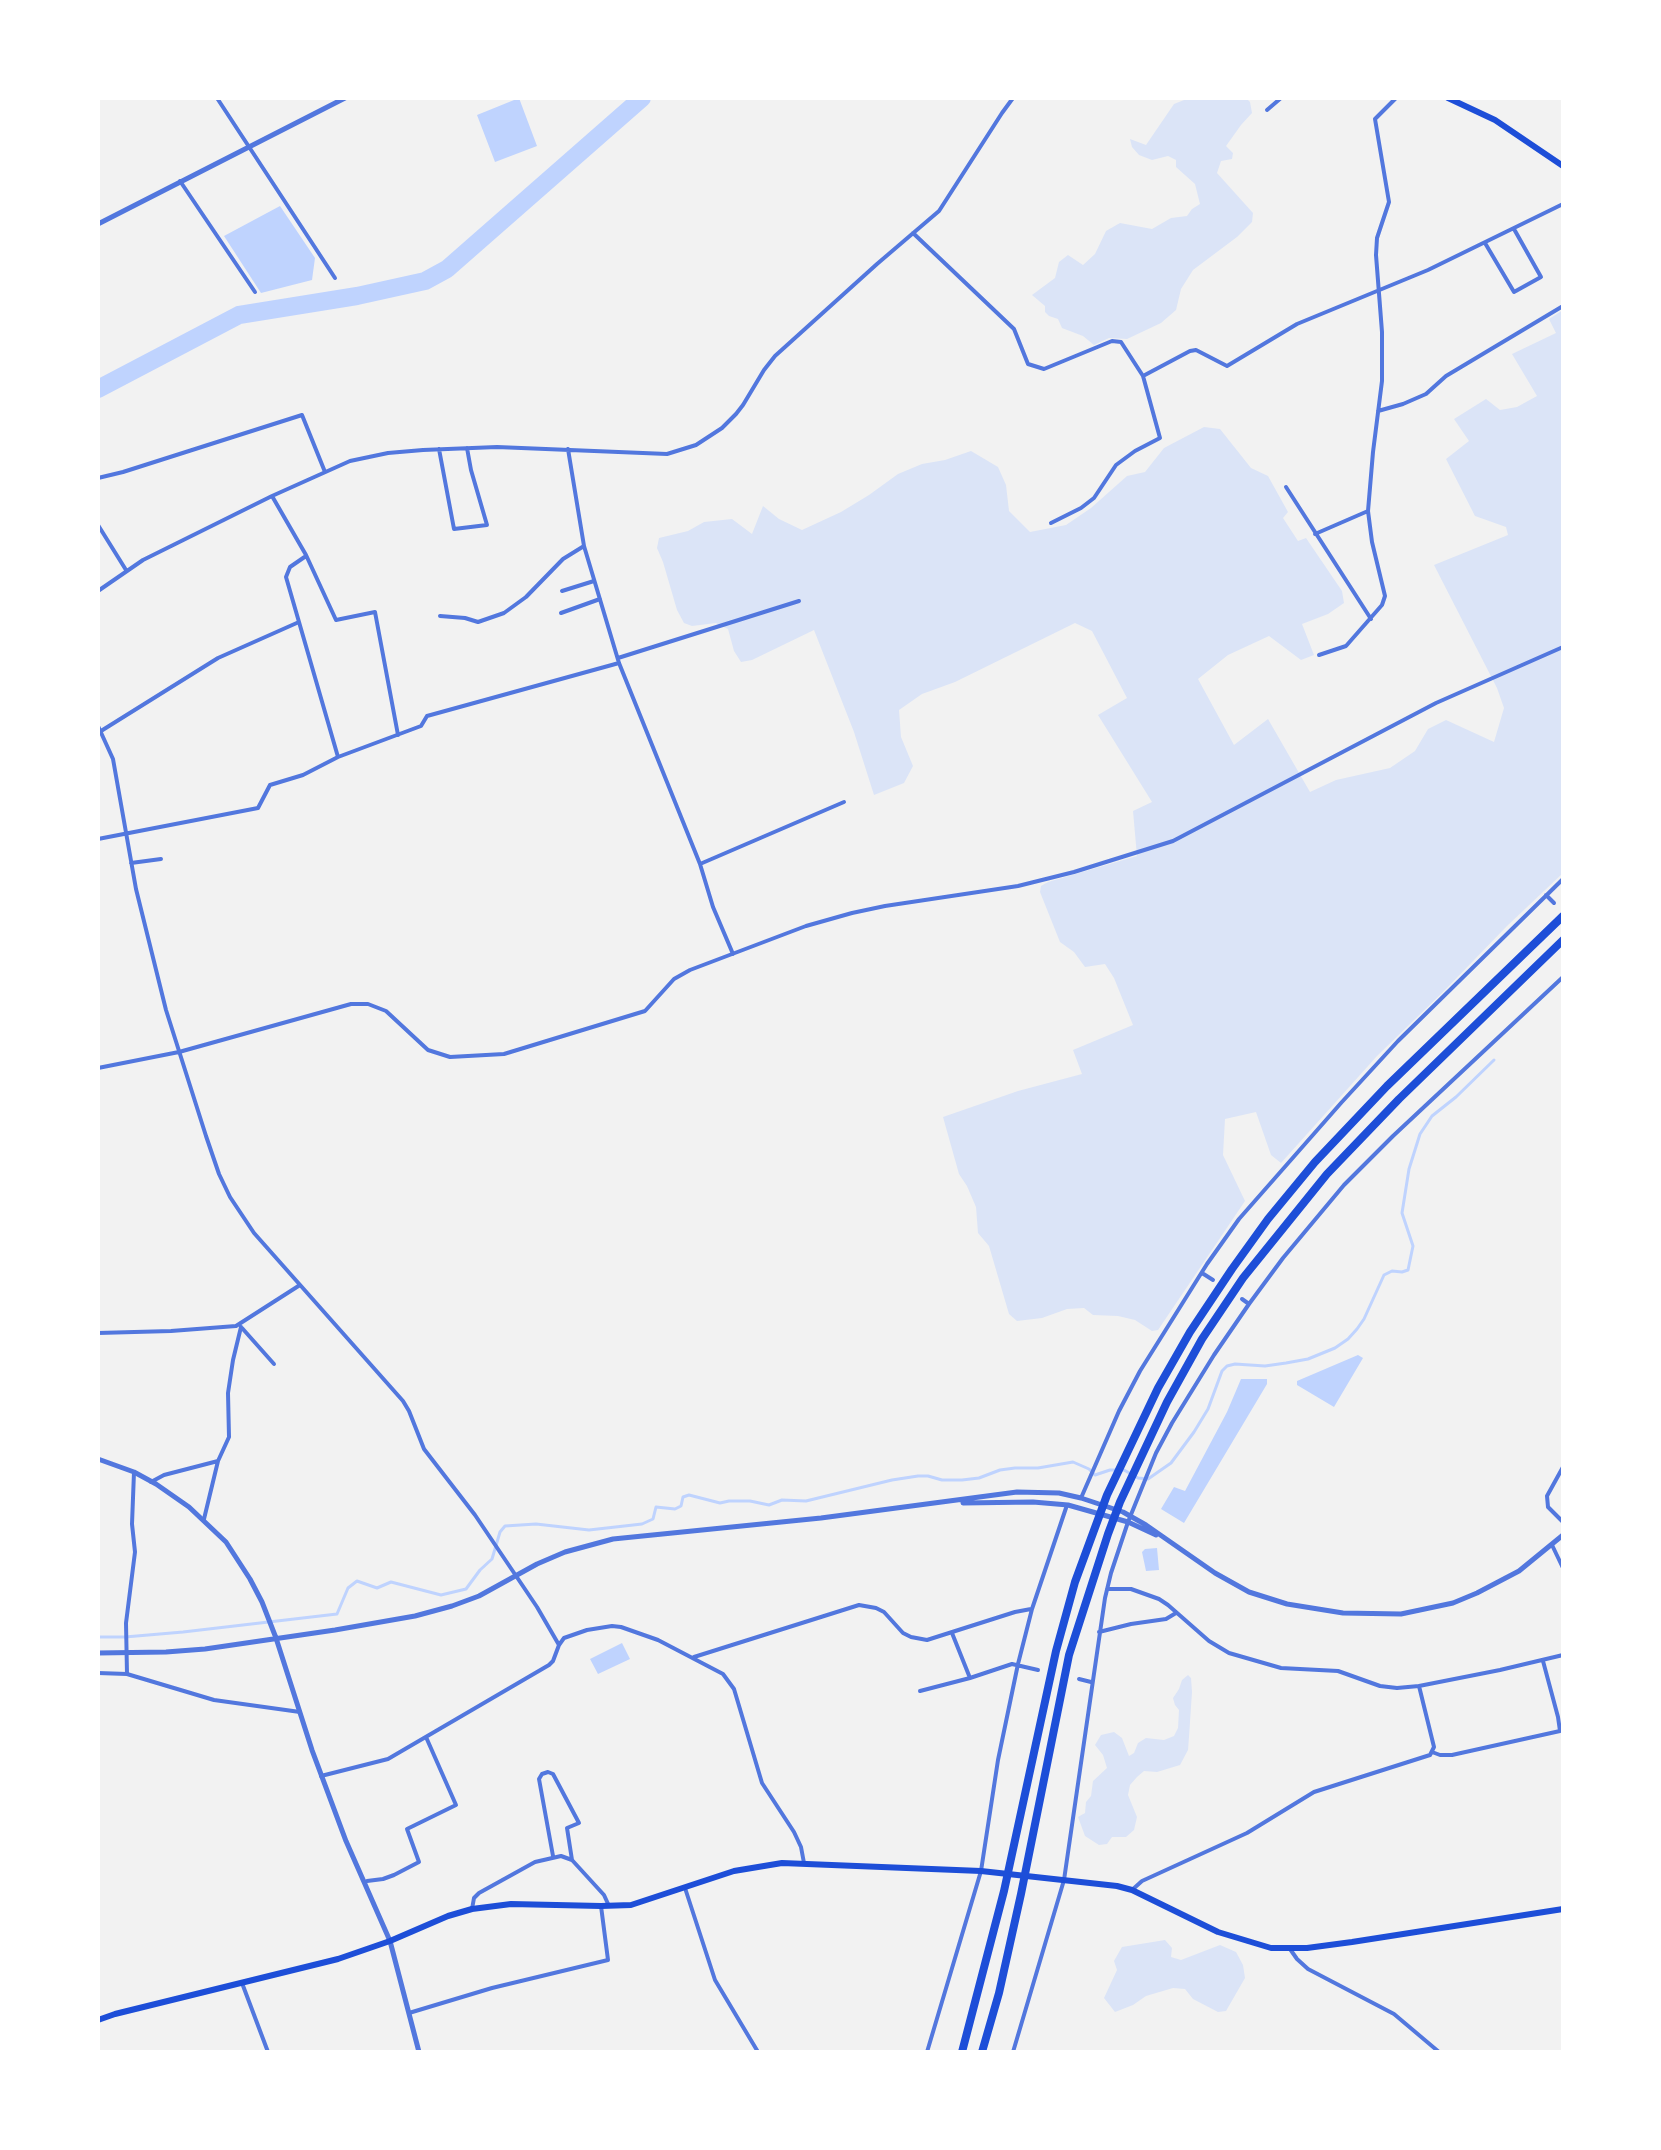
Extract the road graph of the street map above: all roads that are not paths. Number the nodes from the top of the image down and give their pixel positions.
1 (217, 98) edge
2 (345, 98) edge
3 (1013, 98) edge
4 (1281, 98) edge
5 (1396, 98) edge
6 (1448, 98) edge
7 (1267, 110) dead end
8 (248, 146) junction
9 (1563, 166) edge
10 (180, 181) junction
11 (1563, 204) edge
12 (98, 224) edge
13 (1514, 229) junction
14 (913, 233) junction
15 (1485, 243) junction
16 (335, 278) dead end
17 (1378, 290) junction
18 (255, 292) dead end
19 (1563, 306) edge
20 (1143, 376) junction
21 (1378, 411) junction
22 (467, 448) junction
23 (439, 449) junction
24 (568, 449) junction
25 (325, 472) junction
26 (98, 478) edge
27 (1286, 487) dead end
28 (272, 496) junction
29 (1368, 511) junction
30 (1051, 523) dead end
31 (98, 525) edge
32 (1315, 534) junction
33 (584, 546) junction
34 (306, 555) junction
35 (126, 570) junction
36 (595, 581) junction
37 (98, 591) edge
38 (562, 591) dead end
39 (600, 599) junction
40 (799, 601) dead end
41 (561, 613) dead end
42 (440, 616) dead end
43 (1371, 619) junction
44 (299, 622) junction
45 (1563, 647) edge
46 (1319, 655) dead end
47 (618, 660) junction
48 (99, 728) edge
49 (398, 735) junction
50 (338, 757) junction
51 (844, 802) dead end
52 (126, 834) junction
53 (98, 839) edge
54 (161, 859) dead end
55 (131, 863) junction
56 (700, 864) junction
57 (1563, 879) edge
58 (1546, 895) junction
59 (1554, 903) dead end
60 (1563, 916) edge
61 (1563, 940) edge
62 (733, 954) junction
63 (1563, 977) edge
64 (179, 1052) junction
65 (98, 1068) edge
66 (1201, 1272) junction
67 (1213, 1280) dead end
68 (300, 1285) junction
69 (1242, 1299) dead end
70 (1249, 1304) junction
71 (241, 1325) junction
72 (98, 1333) edge
73 (274, 1364) dead end
74 (98, 1459) edge
75 (218, 1461) junction
76 (1563, 1467) edge
77 (134, 1472) junction
78 (151, 1482) junction
79 (1081, 1498) junction
80 (1068, 1505) junction
81 (918, 1506) junction
82 (204, 1519) junction
83 (1129, 1519) junction
84 (1563, 1522) edge
85 (1563, 1535) edge
86 (1552, 1545) junction
87 (1563, 1568) edge
88 (515, 1577) junction
89 (1107, 1589) junction
90 (1032, 1609) junction
91 (1176, 1613) junction
92 (1099, 1632) junction
93 (952, 1633) junction
94 (276, 1638) junction
95 (559, 1645) junction
96 (98, 1653) edge
97 (127, 1653) junction
98 (1563, 1655) edge
99 (694, 1657) junction
100 (1543, 1661) junction
101 (1018, 1664) junction
102 (1038, 1670) dead end
103 (98, 1673) edge
104 (127, 1674) junction
105 (970, 1678) junction
106 (1079, 1679) dead end
107 (1091, 1682) junction
108 (1419, 1686) junction
109 (920, 1691) dead end
110 (300, 1712) junction
111 (1561, 1716) edge
112 (426, 1737) junction
113 (1432, 1752) junction
114 (321, 1776) junction
115 (553, 1856) junction
116 (572, 1860) junction
117 (805, 1864) junction
118 (981, 1871) junction
119 (1064, 1880) junction
120 (367, 1881) dead end
121 (685, 1888) junction
122 (1132, 1890) junction
123 (601, 1906) junction
124 (609, 1906) junction
125 (472, 1909) junction
126 (1563, 1909) edge
127 (390, 1941) junction
128 (1290, 1949) junction
129 (241, 1982) junction
130 (409, 2013) junction
131 (98, 2020) edge
132 (268, 2052) edge
133 (419, 2052) edge
134 (758, 2052) edge
135 (927, 2052) edge
136 (962, 2052) edge
137 (982, 2052) edge
138 (1013, 2052) edge
139 (1439, 2052) edge

1 - 8 street
2 - 8 street
3 - 14 street
4 - 7 street
5 - 17 street
6 - 9 main road
8 - 10 street
8 - 16 street
10 - 12 street
10 - 18 street
11 - 13 street
13 - 15 street
13 - 15 street
14 - 20 street
14 - 24 street
15 - 17 street
17 - 20 street
17 - 21 street
19 - 21 street
20 - 30 street
21 - 29 street
22 - 23 street
22 - 23 street
22 - 24 street
23 - 25 street
24 - 33 street
25 - 26 street
25 - 28 street
27 - 32 street
28 - 34 street
28 - 35 street
29 - 32 street
29 - 43 street
31 - 35 street
32 - 43 street
33 - 36 street
33 - 42 street
34 - 44 street
34 - 49 street
35 - 37 street
36 - 38 street
36 - 39 street
39 - 41 street
39 - 47 street
40 - 47 street
43 - 46 street
44 - 48 street
44 - 50 street
45 - 62 street
47 - 49 street
47 - 56 street
48 - 52 street
49 - 50 street
50 - 52 street
51 - 56 street
52 - 53 street
52 - 55 street
54 - 55 street
55 - 64 street
56 - 62 street
57 - 58 street
58 - 59 street
58 - 66 street
60 - 136 highway
61 - 137 highway
62 - 64 street
63 - 70 street
64 - 65 street
64 - 68 street
66 - 67 street
66 - 79 street
68 - 71 street
68 - 88 street
69 - 70 street
70 - 83 street
71 - 72 street
71 - 73 street
71 - 75 street
74 - 77 street
75 - 78 street
75 - 82 street
76 - 84 street
77 - 78 street
77 - 97 street
78 - 82 street
79 - 81 street
79 - 83 street
80 - 81 street
80 - 83 street
80 - 90 street
81 - 88 street
82 - 94 street
83 - 86 street
83 - 89 street
85 - 86 street
86 - 87 street
88 - 94 street
88 - 95 street
89 - 91 street
89 - 92 street
90 - 93 street
90 - 101 street
91 - 92 street
91 - 108 street
92 - 107 street
93 - 99 street
93 - 105 street
94 - 97 street
94 - 110 street
95 - 99 street
95 - 112 street
96 - 97 street
97 - 104 street
98 - 100 street
99 - 117 street
100 - 108 street
100 - 111 street
101 - 102 street
101 - 105 street
101 - 118 street
103 - 104 street
104 - 110 street
105 - 109 street
106 - 107 street
107 - 119 street
108 - 113 street
110 - 114 street
111 - 113 street
112 - 114 street
112 - 120 street
113 - 122 street
114 - 127 street
115 - 116 street
115 - 116 street
115 - 125 street
116 - 124 street
117 - 118 main road
117 - 121 main road
118 - 119 main road
118 - 135 street
119 - 122 main road
119 - 138 street
121 - 124 main road
121 - 134 street
122 - 128 main road
123 - 124 main road
123 - 125 main road
123 - 130 street
125 - 127 main road
126 - 128 main road
127 - 129 main road
127 - 130 street
128 - 139 street
129 - 131 main road
129 - 132 street
130 - 133 street

